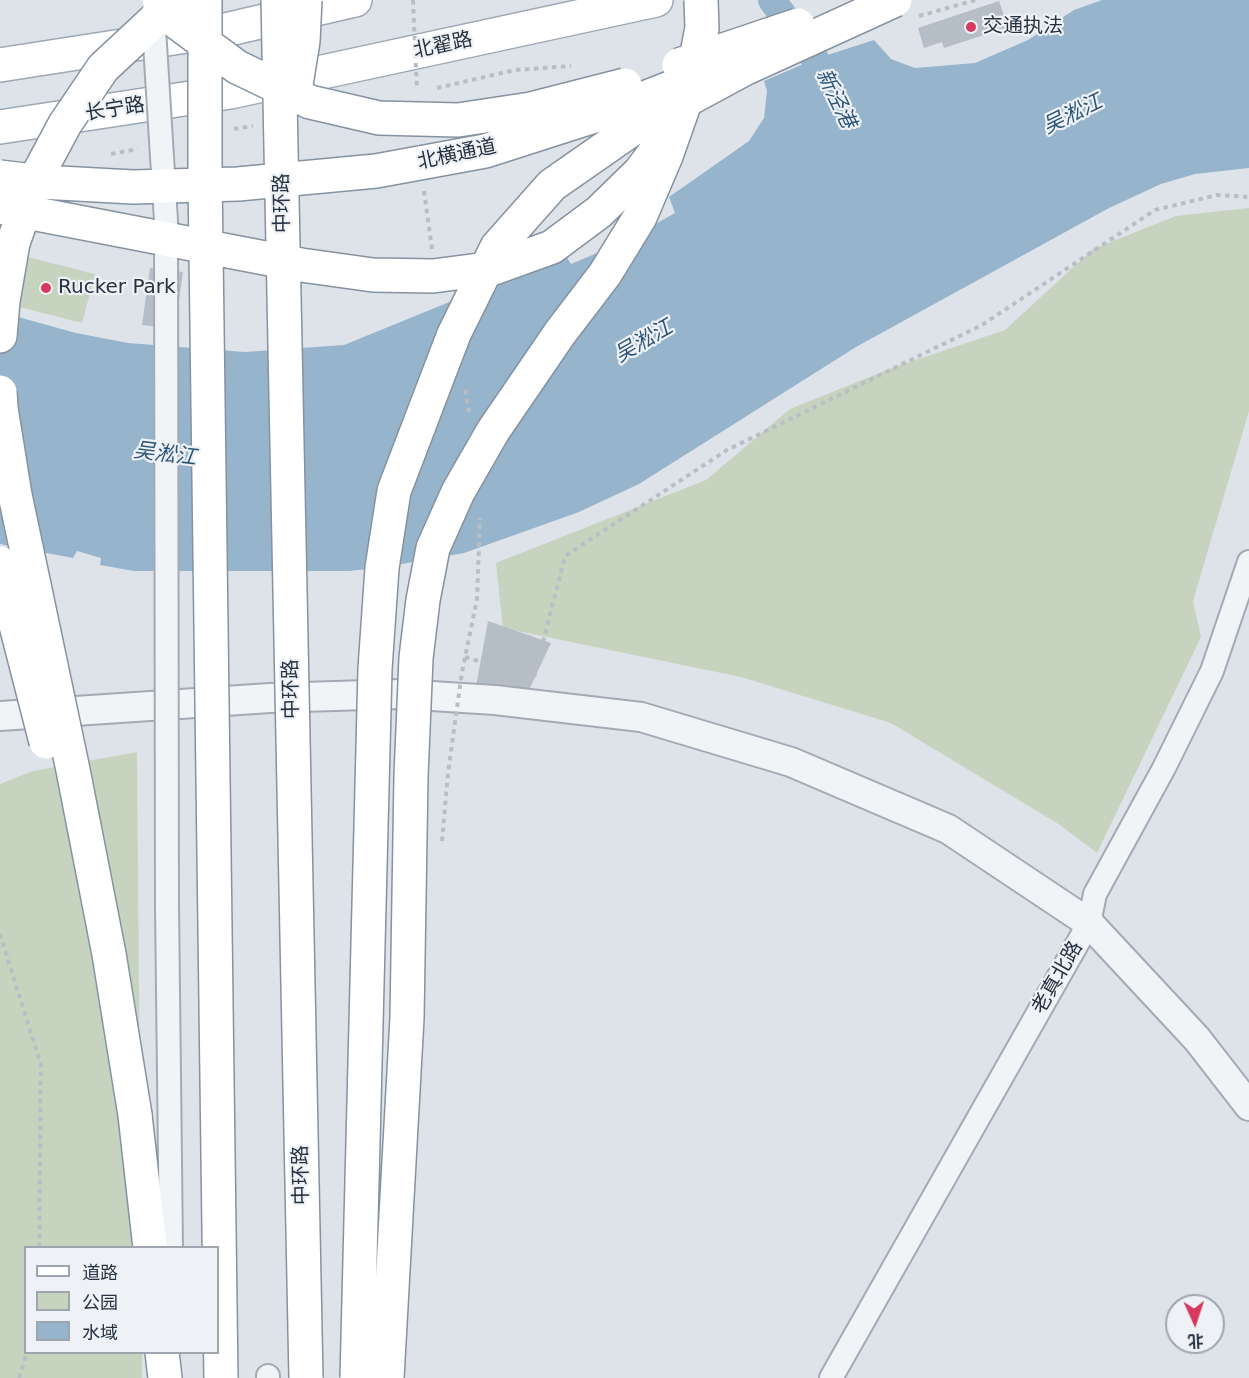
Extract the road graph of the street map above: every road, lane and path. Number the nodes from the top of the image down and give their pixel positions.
1 (153, 0) edge
2 (159, 0) edge
3 (178, 0) edge
4 (205, 0) edge
5 (278, 0) edge
6 (304, 0) edge
7 (355, 0) edge
8 (656, 0) edge
9 (701, 0) edge
10 (876, 0) edge
11 (890, 0) edge
12 (895, 0) edge
13 (0, 65) edge
14 (230, 92) joint
15 (680, 117) junction
16 (0, 127) edge
17 (282, 173) junction
18 (206, 176) junction
19 (0, 177) edge
20 (1249, 197) edge
21 (0, 207) edge
22 (0, 336) edge
23 (0, 392) edge
24 (1249, 562) edge
25 (0, 563) edge
26 (527, 704) junction
27 (0, 716) edge
28 (1089, 923) junction
29 (0, 934) edge
30 (109, 954) junction
31 (1249, 1106) edge
32 (39, 1246) edge
33 (150, 1246) edge
34 (171, 1246) edge
35 (27, 1354) edge
36 (162, 1354) edge
37 (173, 1354) edge
38 (19, 1378) edge
39 (165, 1378) edge
40 (173, 1378) edge
41 (221, 1378) edge
42 (306, 1378) edge
43 (357, 1378) edge
44 (387, 1378) edge
45 (831, 1378) edge

1 - 34 street, bridge
2 - 10 main road, bridge
3 - 18 main road, bridge
3 - 22 main road, bridge
4 - 18 main road, bridge
5 - 17 main road, 中环路, bridge
6 - 17 main road, bridge
7 - 13 main road
8 - 14 main road, 北翟路
9 - 15 main road, bridge
11 - 19 main road, 北横通道, bridge
12 - 43 main road, bridge
14 - 16 main road, 长宁路
15 - 21 main road, bridge
15 - 44 main road, bridge
17 - 42 main road, 中环路, bridge
18 - 41 main road, bridge
20 - 26 path
23 - 30 main road, bridge
24 - 28 street, 老真北路
25 - 30 main road, bridge
26 - 27 street
26 - 28 street
28 - 31 street
28 - 45 street, 老真北路
29 - 32 path
30 - 33 main road, bridge
35 - 38 path
36 - 39 main road
37 - 40 street

